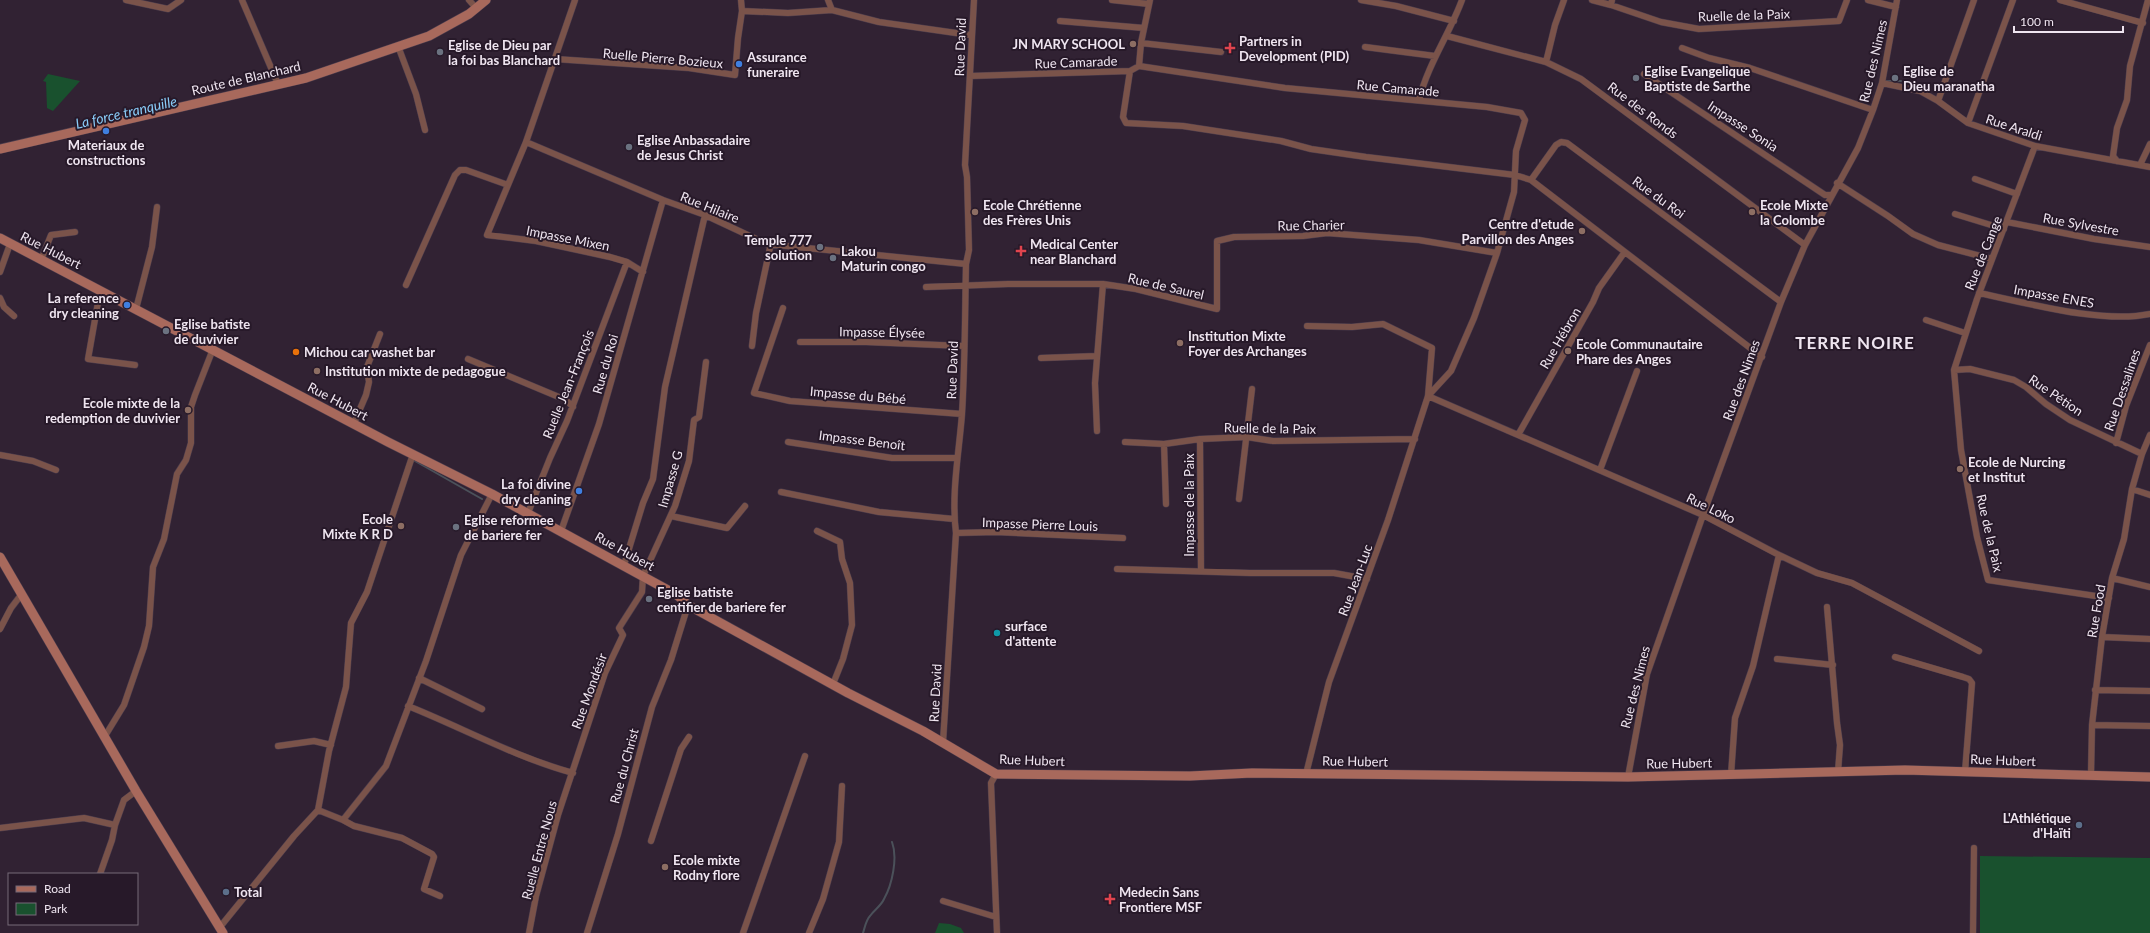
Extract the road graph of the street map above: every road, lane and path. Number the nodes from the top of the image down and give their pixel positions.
1 (126, 0) edge
2 (181, 0) edge
3 (242, 0) edge
4 (469, 0) edge
5 (486, 0) edge
6 (575, 0) edge
7 (741, 0) edge
8 (828, 0) edge
9 (974, 0) edge
10 (1112, 0) edge
11 (1361, 0) edge
12 (1462, 0) edge
13 (1564, 0) edge
14 (1592, 0) edge
15 (1847, 0) edge
16 (1868, 0) edge
17 (1974, 0) edge
18 (2013, 0) edge
19 (2060, 0) edge
20 (2148, 0) edge
21 (1150, 2) edge
22 (1611, 2) edge
23 (1397, 3) edge
24 (1897, 3) edge
25 (477, 9) junction
26 (832, 10) junction
27 (742, 11) junction
28 (1060, 21) dead end
29 (1454, 21) junction
30 (2143, 23) junction
31 (1144, 28) junction
32 (970, 35) junction
33 (1447, 36) junction
34 (1141, 44) junction
35 (398, 46) junction
36 (1365, 47) dead end
37 (1682, 48) dead end
38 (1221, 52) dead end
39 (1435, 56) junction
40 (555, 59) junction
41 (1546, 62) junction
42 (1139, 66) junction
43 (1130, 72) junction
44 (1644, 74) dead end
45 (970, 76) junction
46 (1882, 82) junction
47 (278, 84) junction
48 (1418, 100) junction
49 (1938, 101) junction
50 (1873, 110) junction
51 (1968, 123) junction
52 (425, 130) dead end
53 (526, 142) junction
54 (2150, 144) edge
55 (2036, 146) junction
56 (0, 149) edge
57 (2117, 161) junction
58 (2140, 165) junction
59 (2150, 167) edge
60 (1515, 175) junction
61 (1974, 179) dead end
62 (1531, 180) junction
63 (1837, 183) junction
64 (508, 185) junction
65 (2017, 194) junction
66 (1831, 195) junction
67 (662, 200) junction
68 (157, 207) dead end
69 (1955, 214) dead end
70 (705, 215) junction
71 (2008, 222) junction
72 (2004, 229) junction
73 (76, 232) dead end
74 (0, 238) edge
75 (771, 243) junction
76 (10, 244) junction
77 (1805, 245) junction
78 (2150, 247) edge
79 (1497, 253) junction
80 (1624, 253) junction
81 (1992, 259) junction
82 (41, 260) junction
83 (627, 262) junction
84 (966, 264) junction
85 (0, 272) edge
86 (642, 272) junction
87 (1103, 284) junction
88 (406, 285) dead end
89 (966, 285) junction
90 (926, 287) dead end
91 (100, 290) junction
92 (1979, 293) junction
93 (0, 298) edge
94 (1781, 302) junction
95 (783, 308) dead end
96 (136, 309) junction
97 (1217, 309) joint
98 (2150, 314) edge
99 (14, 316) dead end
100 (1926, 320) dead end
101 (1307, 326) dead end
102 (1966, 333) junction
103 (380, 334) dead end
104 (800, 342) dead end
105 (2150, 345) edge
106 (752, 346) dead end
107 (964, 346) junction
108 (213, 349) junction
109 (1097, 356) junction
110 (1762, 357) junction
111 (1041, 358) dead end
112 (468, 359) dead end
113 (706, 362) dead end
114 (135, 365) dead end
115 (1954, 370) junction
116 (1637, 371) dead end
117 (1252, 389) dead end
118 (1428, 396) junction
119 (573, 407) junction
120 (962, 414) junction
121 (354, 423) junction
122 (1097, 431) dead end
123 (1518, 435) junction
124 (2150, 435) edge
125 (1247, 437) junction
126 (1200, 439) junction
127 (1415, 439) junction
128 (788, 442) dead end
129 (1125, 442) dead end
130 (2116, 443) junction
131 (1164, 444) junction
132 (413, 454) junction
133 (2142, 454) junction
134 (0, 455) edge
135 (957, 458) junction
136 (56, 470) dead end
137 (1600, 470) junction
138 (2132, 489) junction
139 (781, 492) dead end
140 (492, 494) junction
141 (2150, 495) edge
142 (1239, 499) dead end
143 (1166, 504) dead end
144 (745, 506) dead end
145 (528, 513) junction
146 (1703, 514) junction
147 (671, 516) junction
148 (954, 519) junction
149 (561, 531) junction
150 (817, 531) dead end
151 (956, 533) junction
152 (1123, 538) dead end
153 (1779, 555) junction
154 (0, 557) edge
155 (624, 565) junction
156 (1117, 569) dead end
157 (1201, 572) junction
158 (643, 576) junction
159 (2112, 578) junction
160 (1367, 579) junction
161 (2150, 587) edge
162 (21, 595) junction
163 (2109, 598) junction
164 (688, 605) junction
165 (1827, 607) dead end
166 (0, 629) edge
167 (2102, 637) junction
168 (2150, 639) edge
169 (1979, 651) dead end
170 (1895, 657) dead end
171 (1777, 659) dead end
172 (1833, 665) junction
173 (419, 678) junction
174 (834, 684) junction
175 (2095, 690) junction
176 (2150, 691) edge
177 (408, 706) junction
178 (482, 709) dead end
179 (2092, 725) junction
180 (2150, 726) edge
181 (104, 736) junction
182 (689, 737) dead end
183 (943, 742) junction
184 (331, 745) junction
185 (278, 746) dead end
186 (805, 756) dead end
187 (1838, 772) junction
188 (1965, 772) junction
189 (573, 773) junction
190 (996, 774) junction
191 (1306, 774) junction
192 (1731, 775) junction
193 (2091, 775) junction
194 (1628, 777) junction
195 (2150, 777) edge
196 (842, 786) dead end
197 (136, 791) junction
198 (318, 810) junction
199 (343, 820) junction
200 (115, 824) junction
201 (0, 828) edge
202 (651, 841) dead end
203 (1974, 848) dead end
204 (100, 873) edge
205 (440, 896) dead end
206 (943, 901) dead end
207 (996, 917) junction
208 (222, 930) edge
209 (529, 933) edge
210 (587, 933) edge
211 (743, 933) edge
212 (810, 933) edge
213 (997, 933) edge
214 (1973, 933) edge

1 - 2 street
3 - 47 street
4 - 25 street
5 - 25 street, Route de Blanchard
6 - 40 street
7 - 27 street
8 - 26 street
9 - 32 street, Rue David
10 - 21 street
11 - 23 street
12 - 29 street
13 - 41 street
14 - 22 street
15 - 22 street, Ruelle de la Paix
16 - 24 street
17 - 49 street
18 - 51 street
19 - 30 street
20 - 30 street
21 - 31 street
23 - 29 street
24 - 46 street, Rue des Nimes
25 - 35 street, Route de Blanchard
26 - 27 street
26 - 32 street
27 - 40 street, Ruelle Pierre Bozieux
28 - 31 street
29 - 33 street
30 - 57 street
31 - 34 street
32 - 45 street, Rue David
33 - 39 street
33 - 41 street, Rue des Ronds
34 - 38 street
34 - 42 street
35 - 47 street, Route de Blanchard
35 - 52 street
36 - 39 street
37 - 50 street
39 - 48 street
40 - 53 street
41 - 77 street, Rue des Ronds
42 - 43 street, Rue Camarade
42 - 48 street, Rue Camarade
43 - 45 street, Rue Camarade
43 - 60 street
44 - 66 street, Impasse Sonia
45 - 84 street, Rue David
46 - 49 street, Rue Araldi
46 - 50 street, Rue des Nimes
47 - 56 street, Route de Blanchard
48 - 60 street, Rue Camarade
49 - 51 street, Rue Araldi
50 - 63 street, Rue des Nimes
51 - 55 street, Rue Araldi
53 - 64 street
53 - 67 street, Rue Hilaire
54 - 58 street
55 - 57 street, Rue Araldi
55 - 65 street, Rue de Cange
57 - 58 street, Rue Araldi
58 - 59 street, Rue Araldi
60 - 62 street
60 - 79 street, Rue Camarade
61 - 65 street
62 - 80 street
62 - 94 street, Rue du Roi
63 - 66 street, Rue des Nimes
63 - 81 street
64 - 83 street, Impasse Mixen
64 - 88 street
65 - 71 street, Rue de Cange
66 - 77 street, Rue des Nimes
67 - 70 street, Rue Hilaire
67 - 86 street, Rue du Roi
68 - 96 street
69 - 72 street
70 - 75 street, Rue Hilaire
70 - 155 street
71 - 72 street, Rue de Cange
71 - 78 street, Rue Sylvestre
72 - 81 street, Rue de Cange
73 - 82 street
74 - 76 street, Rue Hubert
75 - 84 street, Rue Hilaire
75 - 106 street
76 - 82 street, Rue Hubert
76 - 85 street
77 - 94 street, Rue des Nimes
79 - 97 street, Rue Charier
79 - 118 street, Rue Camarade
80 - 110 street
80 - 123 street, Rue Hébron
81 - 92 street, Rue de Cange
82 - 91 street, Rue Hubert
83 - 86 street, Impasse Mixen
83 - 119 street, Ruelle Jean-François
84 - 89 street, Rue David
86 - 149 street, Rue du Roi
87 - 89 street, Rue de Saurel
87 - 97 street, Rue de Saurel
87 - 109 street
89 - 90 street, Rue de Saurel
89 - 107 street, Rue David
91 - 96 street, Rue Hubert
91 - 114 street
92 - 98 street, Impasse ENES
92 - 102 street, Rue de Cange
93 - 99 street
94 - 110 street, Rue des Nimes
95 - 120 street, Impasse du Bébé
96 - 108 street, Rue Hubert
100 - 102 street
101 - 118 street
102 - 115 street, Rue de Cange
103 - 121 street
104 - 107 street, Impasse Élysée
105 - 130 street, Rue Dessalines
107 - 120 street, Rue David
108 - 121 street, Rue Hubert
108 - 181 street
109 - 111 street
109 - 122 street
110 - 146 street, Rue des Nimes
112 - 119 street
113 - 147 street, Impasse G
115 - 130 street, Rue Pétion
115 - 163 street, Rue de la Paix
116 - 137 street
117 - 125 street
118 - 123 street, Rue Loko
118 - 127 street, Rue Jean-Luc
119 - 145 street, Ruelle Jean-François
120 - 135 street, Rue David
121 - 132 street, Rue Hubert
123 - 137 street, Rue Loko
124 - 133 street, Rue Food
125 - 126 street, Ruelle de la Paix
125 - 127 street, Ruelle de la Paix
125 - 142 street
126 - 131 street, Ruelle de la Paix
126 - 157 street, Impasse de la Paix
127 - 160 street, Rue Jean-Luc
128 - 135 street, Impasse Benoît
129 - 131 street, Ruelle de la Paix
130 - 133 street, Rue Pétion
131 - 143 street
132 - 140 street, Rue Hubert
132 - 184 street
133 - 138 street, Rue Food
134 - 136 street
135 - 148 street, Rue David
137 - 146 street, Rue Loko
138 - 141 street
138 - 159 street, Rue Food
139 - 148 street
140 - 145 street, Rue Hubert
140 - 173 street
144 - 147 street
145 - 149 street, Rue Hubert
146 - 153 street, Rue Loko
146 - 194 street, Rue des Nimes
147 - 158 street, Impasse G
148 - 151 street, Rue David
149 - 155 street, Rue Hubert
150 - 174 street
151 - 152 street, Impasse Pierre Louis
151 - 183 street, Rue David
153 - 169 street, Rue Loko
153 - 192 street
154 - 162 street
155 - 158 street, Rue Hubert
156 - 157 street
157 - 160 street
158 - 164 street, Rue Hubert
158 - 189 street, Rue Mondésir
159 - 161 street
159 - 163 street, Rue Food
160 - 191 street, Rue Jean-Luc
162 - 166 street
162 - 181 street
163 - 167 street, Rue Food
164 - 174 street, Rue Hubert
164 - 210 street, Rue du Christ
165 - 172 street
167 - 168 street
167 - 175 street, Rue Food
170 - 188 street
171 - 172 street
172 - 187 street
173 - 177 street
173 - 178 street
174 - 183 street, Rue Hubert
175 - 176 street
175 - 179 street, Rue Food
177 - 189 street
177 - 199 street
179 - 180 street
179 - 193 street, Rue Food
181 - 197 street
182 - 202 street
183 - 190 street, Rue Hubert
184 - 185 street
184 - 198 street
186 - 211 street
187 - 188 street, Rue Hubert
187 - 192 street, Rue Hubert
188 - 193 street, Rue Hubert
189 - 209 street, Ruelle Entre Nous
190 - 191 street, Rue Hubert
190 - 207 street
191 - 194 street, Rue Hubert
192 - 194 street, Rue Hubert
193 - 195 street, Rue Hubert
196 - 212 street
197 - 200 street
197 - 208 street
198 - 199 street
198 - 208 street
199 - 205 street
200 - 201 street
200 - 204 street
203 - 214 street
206 - 207 street
207 - 213 street

